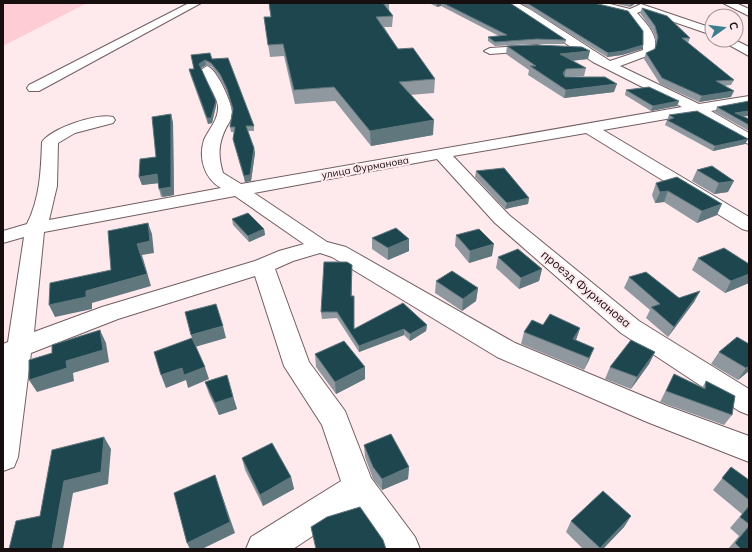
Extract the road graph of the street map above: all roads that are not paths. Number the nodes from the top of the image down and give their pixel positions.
1 (196, 3) edge
2 (511, 3) edge
3 (595, 3) edge
4 (728, 3) edge
5 (638, 8) edge
6 (749, 13) edge
7 (704, 29) edge
8 (582, 50) junction
9 (490, 51) dead end
10 (610, 65) junction
11 (207, 70) dead end
12 (608, 79) edge
13 (642, 81) junction
14 (34, 88) dead end
15 (749, 100) edge
16 (697, 109) junction
17 (108, 120) dead end
18 (589, 128) junction
19 (749, 139) edge
20 (441, 153) junction
21 (238, 190) junction
22 (749, 225) edge
23 (35, 228) junction
24 (3, 237) edge
25 (320, 246) junction
26 (263, 266) junction
27 (12, 351) edge
28 (749, 403) edge
29 (749, 449) edge
30 (3, 457) edge
31 (359, 487) junction
32 (263, 549) edge
33 (402, 549) edge

1 - 14 street
2 - 8 street
3 - 5 street
4 - 6 street
5 - 7 street
5 - 10 street
8 - 9 street
8 - 10 street
10 - 13 street
11 - 21 street
12 - 13 street
13 - 16 street
15 - 16 street, улица Фурманова
16 - 18 street, улица Фурманова
16 - 19 street
17 - 23 street
18 - 20 street, улица Фурманова
18 - 22 street
20 - 21 street, улица Фурманова
20 - 28 street, проезд Фурманова
21 - 23 street, улица Фурманова
21 - 25 street
23 - 24 street, улица Фурманова
23 - 27 street
25 - 26 street
25 - 29 street
26 - 27 street
26 - 31 street
27 - 30 street
31 - 32 street
31 - 33 street

